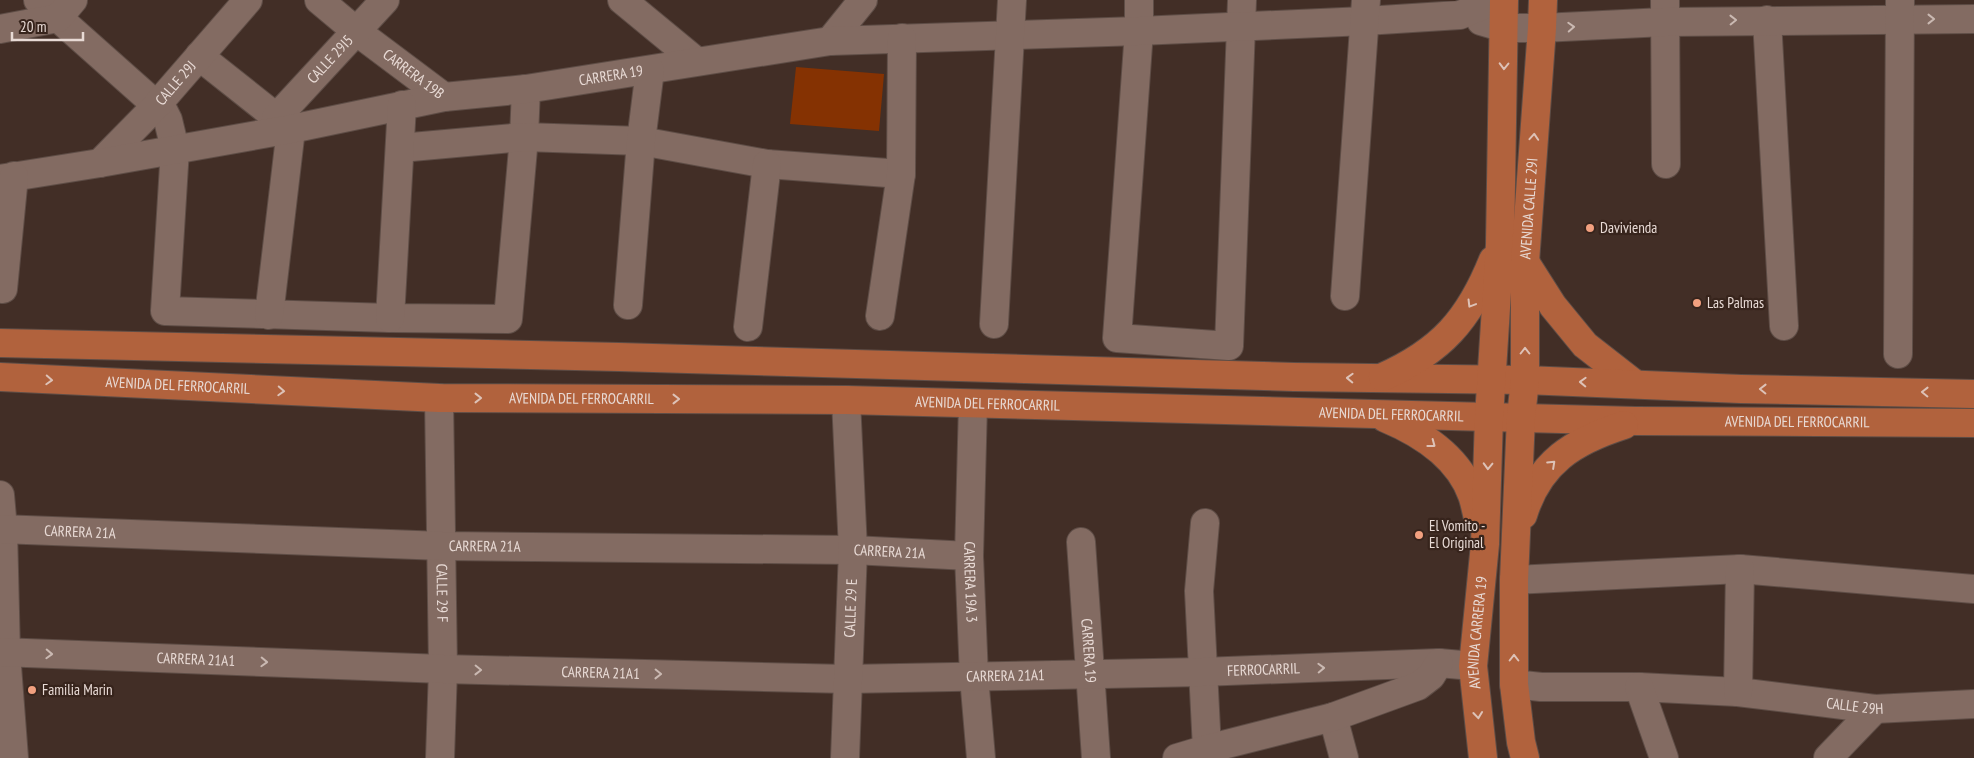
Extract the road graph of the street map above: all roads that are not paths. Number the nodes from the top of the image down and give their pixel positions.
1 (38, 0) edge
2 (248, 0) edge
3 (319, 0) edge
4 (385, 0) edge
5 (622, 0) edge
6 (863, 0) edge
7 (1012, 0) edge
8 (1139, 0) edge
9 (1496, 0) edge
10 (1504, 0) edge
11 (1543, 0) edge
12 (66, 9) edge
13 (1899, 9) edge
14 (1366, 11) edge
15 (1665, 11) edge
16 (1241, 13) edge
17 (1460, 14) junction
18 (1974, 19) edge
19 (1767, 20) junction
20 (1505, 28) junction
21 (1542, 28) junction
22 (0, 29) edge
23 (356, 31) junction
24 (1139, 31) junction
25 (1010, 34) junction
26 (902, 38) junction
27 (830, 41) junction
28 (199, 56) junction
29 (696, 61) junction
30 (650, 70) junction
31 (526, 89) junction
32 (444, 97) junction
33 (402, 105) junction
34 (156, 106) junction
35 (284, 123) junction
36 (524, 136) junction
37 (641, 142) junction
38 (400, 148) junction
39 (175, 149) junction
40 (100, 163) junction
41 (767, 164) junction
42 (1666, 164) dead end
43 (901, 174) junction
44 (7, 178) edge
45 (1500, 245) junction
46 (1525, 262) junction
47 (3, 289) dead end
48 (1345, 296) dead end
49 (628, 305) dead end
50 (269, 315) junction
51 (880, 316) dead end
52 (390, 318) junction
53 (994, 324) dead end
54 (1784, 326) dead end
55 (748, 327) dead end
56 (0, 343) edge
57 (1898, 354) dead end
58 (0, 378) edge
59 (1379, 379) junction
60 (1491, 380) junction
61 (1526, 380) junction
62 (1635, 384) junction
63 (1974, 394) edge
64 (439, 398) junction
65 (846, 400) junction
66 (972, 404) junction
67 (1374, 414) junction
68 (1489, 417) junction
69 (1521, 417) junction
70 (1636, 421) junction
71 (1974, 423) edge
72 (0, 495) edge
73 (1205, 523) dead end
74 (2, 529) edge
75 (1516, 538) junction
76 (1081, 542) dead end
77 (1485, 544) junction
78 (442, 546) junction
79 (853, 550) junction
80 (969, 556) junction
81 (1740, 569) junction
82 (1514, 580) junction
83 (1974, 588) edge
84 (3, 653) edge
85 (1439, 663) junction
86 (1473, 666) junction
87 (443, 669) junction
88 (1202, 672) junction
89 (1090, 674) junction
90 (974, 677) junction
91 (847, 679) junction
92 (1514, 684) junction
93 (1638, 687) junction
94 (1738, 692) junction
95 (1974, 704) edge
96 (1875, 709) junction
97 (1333, 717) junction
98 (1208, 753) edge
99 (14, 758) edge
100 (440, 758) edge
101 (845, 758) edge
102 (980, 758) edge
103 (1096, 758) edge
104 (1177, 758) edge
105 (1344, 758) edge
106 (1483, 758) edge
107 (1525, 758) edge
108 (1664, 758) edge
109 (1828, 758) edge

1 - 12 street
2 - 28 street, CALLE 29J
3 - 23 street, CARRERA 19B
4 - 23 street, CALLE 29I5
5 - 29 street
6 - 27 street
7 - 25 street
8 - 24 street
9 - 17 street
10 - 20 main road, AVENIDA CALLE 29I
11 - 21 main road, AVENIDA CALLE 29I
12 - 22 street
12 - 34 street
13 -> 18 street
13 - 19 street
13 - 57 street
14 - 16 street, CARRERA 19
14 - 17 street, CARRERA 19
14 - 48 street
15 -> 19 street
21 -> 15 street
15 - 42 street
16 - 24 street, CARRERA 19
16 - 24 street
17 - 20 street
19 - 54 street
20 - 21 street
20 -> 45 main road, AVENIDA CALLE 29I
46 -> 21 main road, AVENIDA CALLE 29I
23 - 32 street, CARRERA 19B
23 - 35 street, CALLE 29I5
24 - 25 street, CARRERA 19
25 - 26 street, CARRERA 19
25 - 53 street
26 - 27 street, CARRERA 19
26 - 43 street
27 - 29 street, CARRERA 19
28 - 34 street, CALLE 29J
28 - 35 street
29 - 30 street, CARRERA 19
30 - 31 street, CARRERA 19
30 - 37 street
31 - 32 street, CARRERA 19B
31 - 36 street
32 - 33 street
33 - 35 street
33 - 38 street
34 - 39 street
34 - 40 street, CALLE 29J
35 - 39 street
35 - 50 street
36 - 37 street
36 - 38 street
36 - 52 street
37 - 41 street
37 - 49 street
38 - 52 street
39 - 40 street
39 - 50 street
40 - 44 street
41 - 43 street
41 - 55 street
43 - 51 street
44 - 47 street
45 -> 59 main road
45 - 60 main road, AVENIDA CALLE 29I
61 -> 46 main road, AVENIDA CALLE 29I
46 - 62 main road
50 - 52 street
59 -> 56 main road, AVENIDA DEL FERROCARRIL
58 -> 64 main road, AVENIDA DEL FERROCARRIL
59 - 60 main road, AVENIDA DEL FERROCARRIL
60 - 61 main road, AVENIDA DEL FERROCARRIL
60 - 68 main road, AVENIDA CALLE 29I
62 -> 61 main road, AVENIDA DEL FERROCARRIL
61 - 69 main road, AVENIDA CALLE 29I
63 -> 62 main road, AVENIDA DEL FERROCARRIL
64 -> 65 main road, AVENIDA DEL FERROCARRIL
64 - 78 street, CALLE 29 F
65 - 66 main road, AVENIDA DEL FERROCARRIL
65 - 79 street, CALLE 29 E
66 - 67 main road, AVENIDA DEL FERROCARRIL
66 - 80 street, CARRERA 19A 3
67 - 68 main road, AVENIDA DEL FERROCARRIL
67 -> 77 main road
68 - 69 main road, AVENIDA DEL FERROCARRIL
68 -> 77 main road, AVENIDA CARRERA 19
69 - 70 main road, AVENIDA DEL FERROCARRIL
69 - 75 main road
70 - 71 main road, AVENIDA DEL FERROCARRIL
75 -> 70 main road
72 - 74 street
73 - 88 street
74 - 78 street, CARRERA 21A
74 - 84 street
75 - 82 main road
76 - 89 street, CARRERA 19
77 - 86 main road, AVENIDA CARRERA 19
78 - 79 street, CARRERA 21A
78 - 87 street, CALLE 29 F
79 - 80 street, CARRERA 21A
79 - 91 street, CALLE 29 E
80 - 90 street, CARRERA 19A 3
81 - 82 street
81 - 83 street
81 - 94 street
92 -> 82 main road
84 -> 87 street, CARRERA 21A1
84 - 99 street
85 - 86 street, FERROCARRIL
88 -> 85 street, FERROCARRIL
85 - 97 street
86 -> 106 main road, AVENIDA CARRERA 19
87 -> 91 street, CARRERA 21A1
87 - 100 street, CALLE 29 F
88 - 89 street, CARRERA 21A1
88 - 98 street
89 - 90 street, CARRERA 21A1
89 - 103 street, CARRERA 19
90 - 91 street, CARRERA 21A1
90 - 102 street, CARRERA 19A 3
91 - 101 street, CALLE 29 E
92 - 93 street, CALLE 29H
92 - 107 main road
93 - 94 street, CALLE 29H
93 - 108 street
94 - 96 street, CALLE 29H
95 - 96 street, CALLE 29H
96 - 109 street
97 - 98 street
97 - 105 street
98 - 104 street

